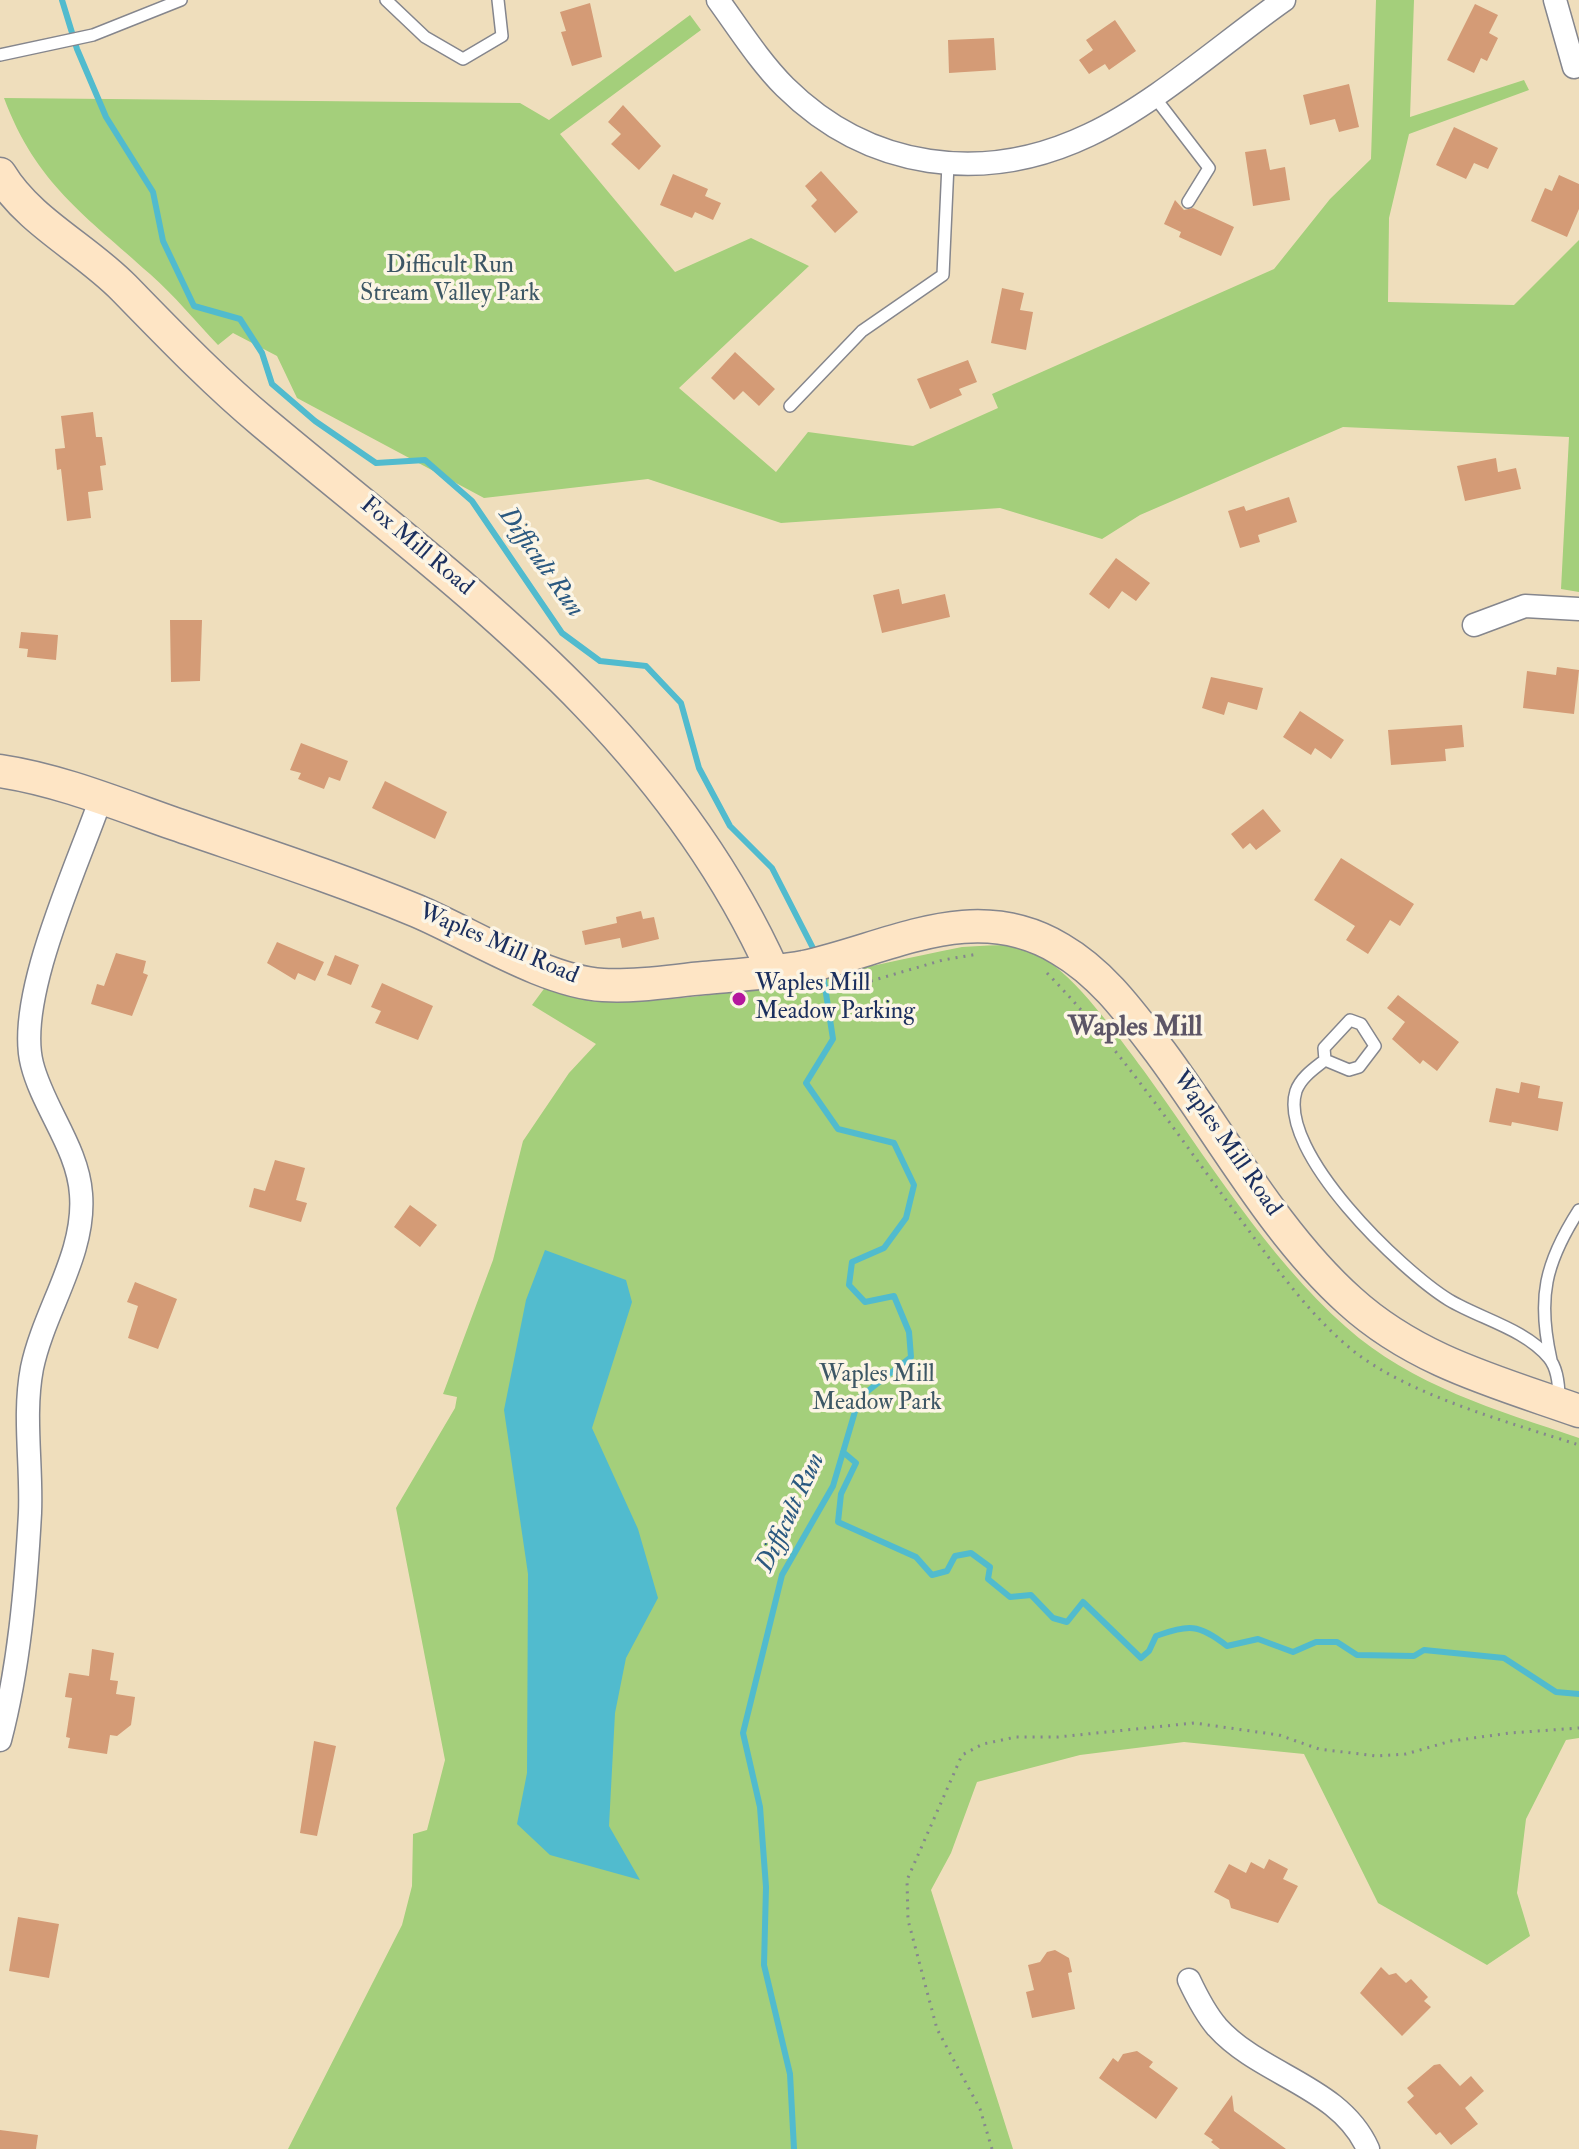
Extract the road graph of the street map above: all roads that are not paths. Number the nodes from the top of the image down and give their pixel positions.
1 (181, 0) edge
2 (386, 0) edge
3 (498, 0) edge
4 (718, 0) edge
5 (1555, 0) edge
6 (1279, 1) edge
7 (0, 55) edge
8 (1574, 67) dead end
9 (1152, 95) junction
10 (948, 164) junction
11 (0, 174) edge
12 (1188, 202) dead end
13 (790, 406) dead end
14 (1579, 609) edge
15 (1474, 625) dead end
16 (0, 771) edge
17 (101, 798) junction
18 (786, 969) junction
19 (1325, 1060) junction
20 (1579, 1210) edge
21 (1551, 1360) junction
22 (1569, 1408) edge
23 (0, 1740) edge
24 (1189, 1980) dead end
25 (1368, 2149) edge

1 - 7 lane
2 - 3 lane
4 - 10 street
5 - 8 street
6 - 9 street
9 - 10 street
9 - 12 lane
10 - 13 lane
11 - 18 main road, Fox Mill Road
14 - 15 street
16 - 17 main road, Waples Mill Road
17 - 18 main road, Waples Mill Road
17 - 23 street
18 - 22 main road, Waples Mill Road
19 - 19 lane
19 - 21 lane
20 - 21 lane
21 - 22 lane
24 - 25 street

